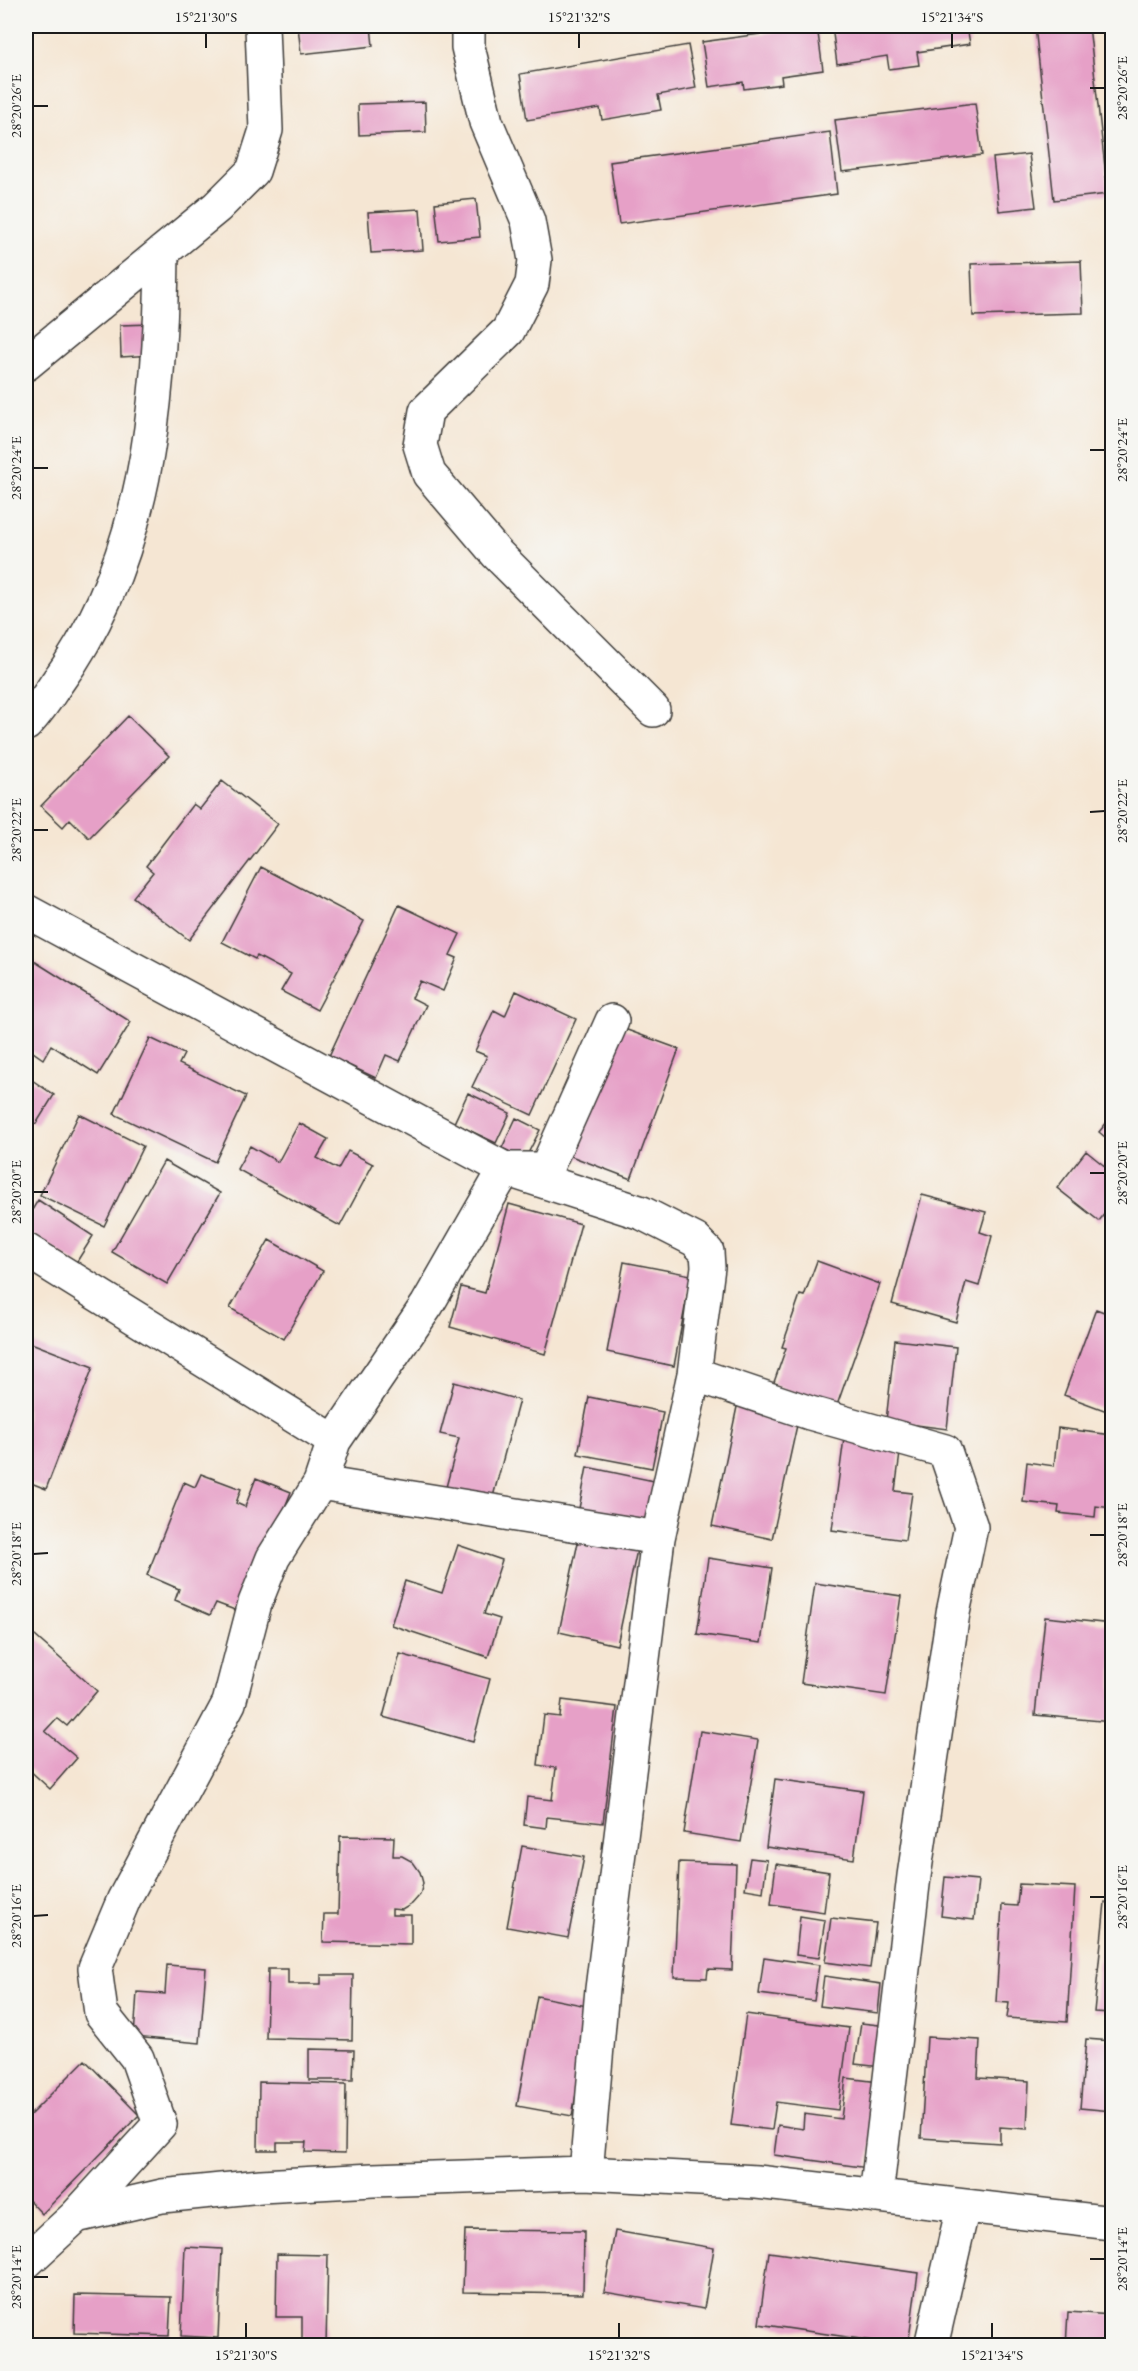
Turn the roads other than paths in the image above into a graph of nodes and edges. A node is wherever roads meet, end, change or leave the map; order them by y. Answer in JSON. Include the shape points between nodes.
{"nodes":[{"id":1,"x":262,"y":26,"type":"edge"},
{"id":2,"x":468,"y":26,"type":"edge"},
{"id":3,"x":162,"y":252,"type":"junction"},
{"id":4,"x":26,"y":364,"type":"edge"},
{"id":5,"x":653,"y":710,"type":"dead end"},
{"id":6,"x":26,"y":724,"type":"edge"},
{"id":7,"x":26,"y":911,"type":"edge"},
{"id":8,"x":612,"y":1021,"type":"dead end"},
{"id":9,"x":505,"y":1169,"type":"junction"},
{"id":10,"x":26,"y":1250,"type":"edge"},
{"id":11,"x":693,"y":1374,"type":"junction"},
{"id":12,"x":334,"y":1441,"type":"junction"},
{"id":13,"x":320,"y":1482,"type":"junction"},
{"id":14,"x":658,"y":1539,"type":"junction"},
{"id":15,"x":586,"y":2173,"type":"junction"},
{"id":16,"x":876,"y":2196,"type":"junction"},
{"id":17,"x":963,"y":2206,"type":"junction"},
{"id":18,"x":76,"y":2216,"type":"junction"},
{"id":19,"x":1113,"y":2223,"type":"edge"},
{"id":20,"x":26,"y":2262,"type":"edge"},
{"id":21,"x":931,"y":2346,"type":"edge"}],
"edges":[{"from":1,"to":3,"type":"street","via":[[266,130],[253,171]]},
{"from":2,"to":5,"type":"street","via":[[468,47],[486,122],[528,221],[535,260],[532,284],[507,331],[426,411],[420,445],[429,474],[497,554]]},
{"from":3,"to":4,"type":"street"},
{"from":3,"to":6,"type":"street","via":[[162,332],[154,409],[128,543],[73,662]]},
{"from":7,"to":9,"type":"street"},
{"from":8,"to":9,"type":"street","via":[[546,1169]]},
{"from":9,"to":11,"type":"street","via":[[642,1213],[694,1240],[707,1252],[709,1261]]},
{"from":9,"to":12,"type":"street","via":[[427,1305]]},
{"from":10,"to":12,"type":"street"},
{"from":11,"to":14,"type":"street"},
{"from":11,"to":16,"type":"street","via":[[810,1413],[945,1451],[971,1527],[953,1613],[914,1876]]},
{"from":12,"to":13,"type":"street"},
{"from":13,"to":14,"type":"street"},
{"from":13,"to":18,"type":"street","via":[[273,1558],[255,1603],[229,1703],[124,1899],[95,1968],[101,2013],[137,2058],[160,2124]]},
{"from":14,"to":15,"type":"street","via":[[602,1989]]},
{"from":15,"to":16,"type":"street","via":[[757,2181]]},
{"from":15,"to":18,"type":"street","via":[[261,2186],[162,2196]]},
{"from":16,"to":17,"type":"street"},
{"from":17,"to":19,"type":"street"},
{"from":17,"to":21,"type":"street"},
{"from":18,"to":20,"type":"street"}]}
